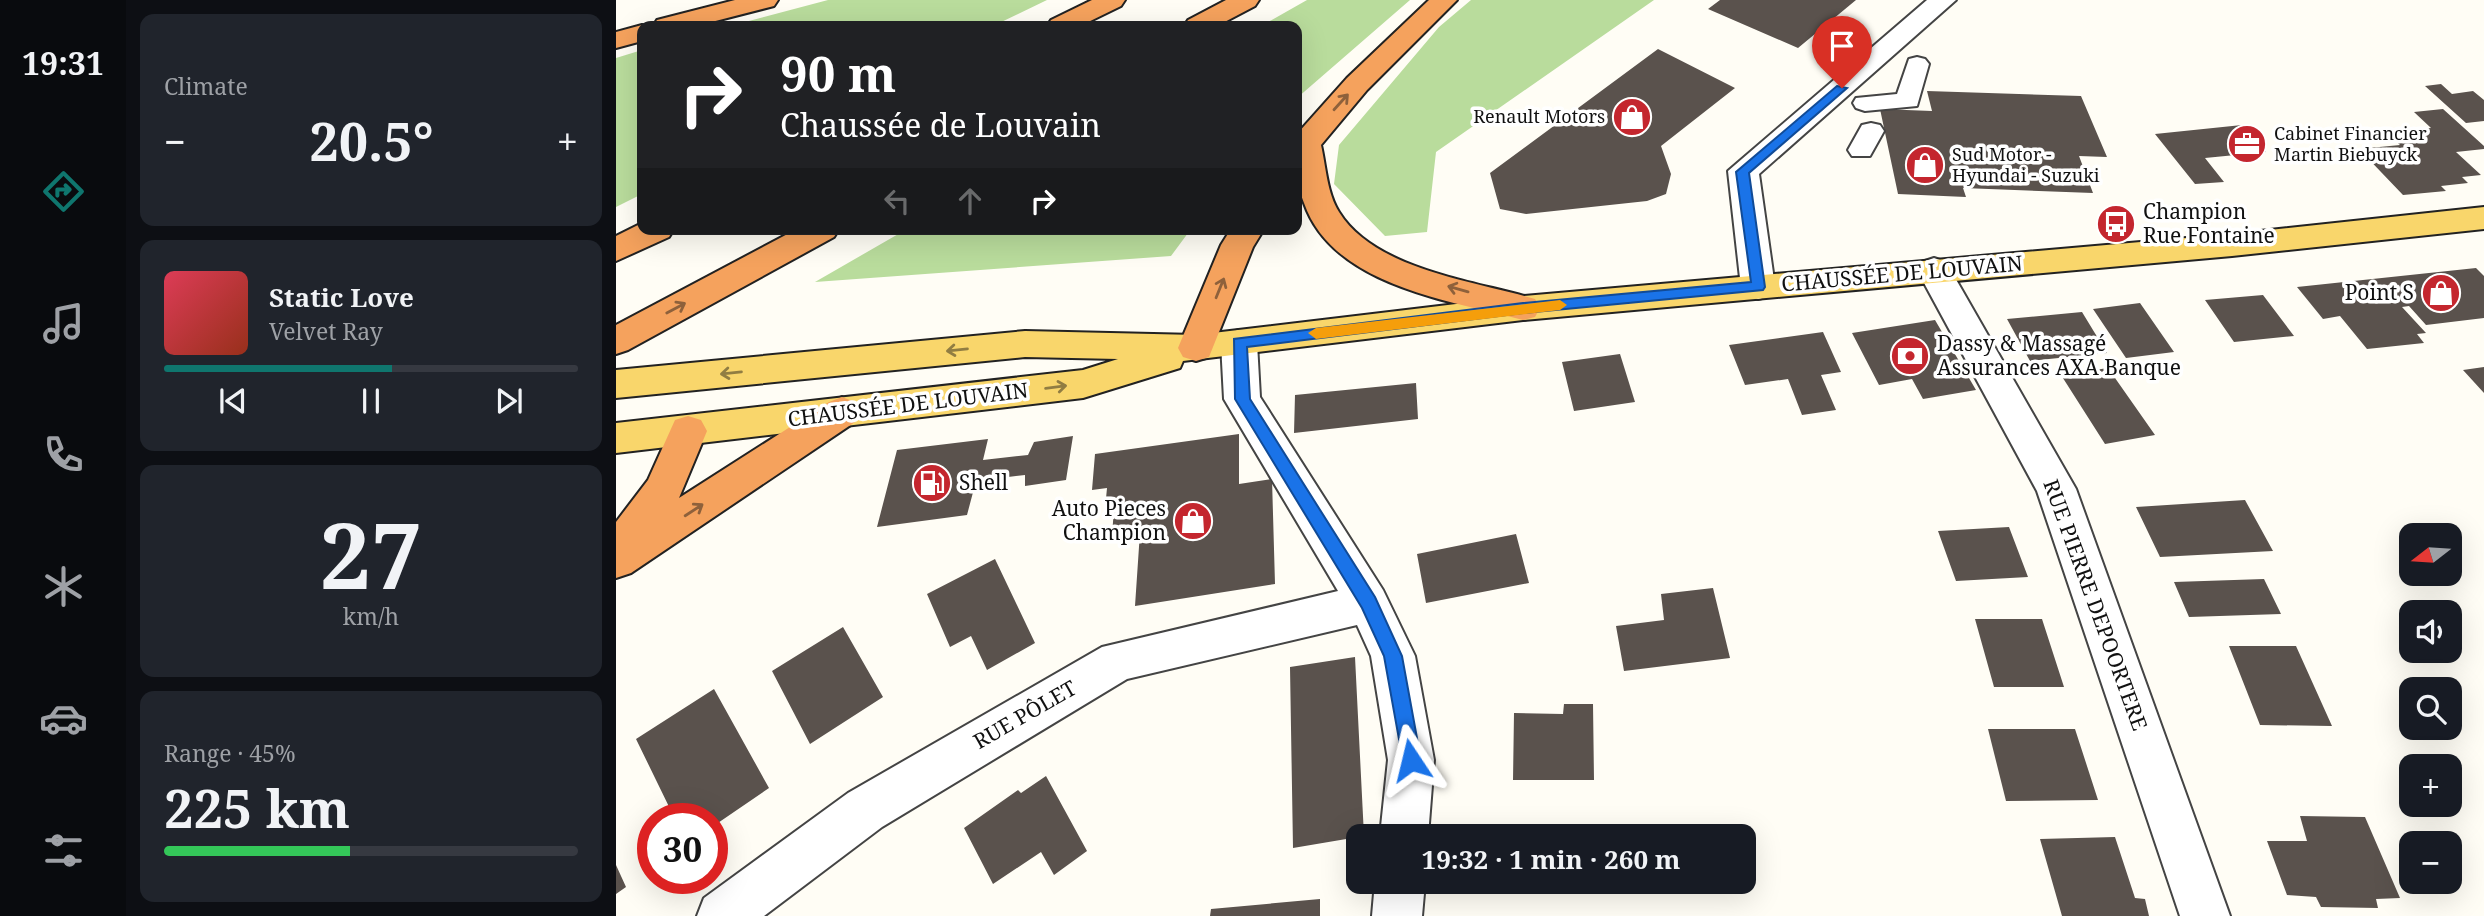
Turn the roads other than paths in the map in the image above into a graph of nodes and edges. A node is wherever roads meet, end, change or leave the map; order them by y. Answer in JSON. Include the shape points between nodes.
{"nodes":[{"id":1,"x":765,"y":0,"type":"edge"},
{"id":2,"x":1112,"y":0,"type":"edge"},
{"id":3,"x":1246,"y":0,"type":"edge"},
{"id":4,"x":1444,"y":0,"type":"edge"},
{"id":5,"x":1943,"y":0,"type":"edge"},
{"id":6,"x":686,"y":21,"type":"edge"},
{"id":7,"x":1070,"y":21,"type":"edge"},
{"id":8,"x":1206,"y":21,"type":"edge"},
{"id":9,"x":637,"y":34,"type":"edge"},
{"id":10,"x":616,"y":40,"type":"edge"},
{"id":11,"x":1917,"y":64,"type":"dead end"},
{"id":12,"x":1865,"y":103,"type":"dead end"},
{"id":13,"x":1302,"y":147,"type":"edge"},
{"id":14,"x":1302,"y":151,"type":"edge"},
{"id":15,"x":2482,"y":220,"type":"edge"},
{"id":16,"x":646,"y":235,"type":"edge"},
{"id":17,"x":811,"y":235,"type":"edge"},
{"id":18,"x":1244,"y":235,"type":"edge"},
{"id":19,"x":616,"y":250,"type":"edge"},
{"id":20,"x":1934,"y":271,"type":"junction"},
{"id":21,"x":1758,"y":287,"type":"junction"},
{"id":22,"x":1523,"y":308,"type":"junction"},
{"id":23,"x":616,"y":341,"type":"edge"},
{"id":24,"x":1239,"y":343,"type":"junction"},
{"id":25,"x":1196,"y":348,"type":"junction"},
{"id":26,"x":688,"y":377,"type":"junction"},
{"id":27,"x":616,"y":384,"type":"edge"},
{"id":28,"x":842,"y":412,"type":"junction"},
{"id":29,"x":688,"y":431,"type":"junction"},
{"id":30,"x":616,"y":438,"type":"edge"},
{"id":31,"x":616,"y":551,"type":"edge"},
{"id":32,"x":616,"y":560,"type":"edge"},
{"id":33,"x":1368,"y":603,"type":"junction"},
{"id":34,"x":1405,"y":824,"type":"edge"},
{"id":35,"x":1399,"y":894,"type":"edge"},
{"id":36,"x":722,"y":916,"type":"edge"},
{"id":37,"x":1397,"y":916,"type":"edge"},
{"id":38,"x":2205,"y":916,"type":"edge"}],
"edges":[{"from":1,"to":6,"type":"highway"},
{"from":2,"to":7,"type":"highway"},
{"from":3,"to":8,"type":"highway"},
{"from":13,"to":4,"type":"highway","one_way":true,"via":[[1357,83]]},
{"from":5,"to":21,"type":"street","via":[[1743,172]]},
{"from":9,"to":10,"type":"highway"},
{"from":11,"to":12,"type":"street","via":[[1908,101]]},
{"from":22,"to":14,"type":"highway","one_way":true,"via":[[1380,265],[1349,246],[1324,215]]},
{"from":15,"to":20,"type":"main road","name":"CHAUSSÉE DE LOUVAIN"},
{"from":16,"to":19,"type":"highway"},
{"from":23,"to":17,"type":"highway","one_way":true},
{"from":25,"to":18,"type":"highway","one_way":true},
{"from":20,"to":21,"type":"main road","name":"CHAUSSÉE DE LOUVAIN"},
{"from":20,"to":38,"type":"street","name":"RUE PIERRE DEPOORTERE","via":[[2056,489]]},
{"from":21,"to":22,"type":"main road","name":"CHAUSSÉE DE LOUVAIN"},
{"from":22,"to":24,"type":"main road","name":"CHAUSSÉE DE LOUVAIN"},
{"from":24,"to":25,"type":"main road","name":"CHAUSSÉE DE LOUVAIN"},
{"from":24,"to":33,"type":"street","via":[[1242,399]]},
{"from":25,"to":26,"type":"main road","name":"CHAUSSÉE DE LOUVAIN","one_way":true,"via":[[1025,344]]},
{"from":28,"to":25,"type":"main road","name":"CHAUSSÉE DE LOUVAIN","one_way":true,"via":[[1083,384]]},
{"from":26,"to":27,"type":"main road","name":"CHAUSSÉE DE LOUVAIN"},
{"from":26,"to":29,"type":"main road"},
{"from":28,"to":29,"type":"main road","name":"CHAUSSÉE DE LOUVAIN"},
{"from":32,"to":28,"type":"highway","one_way":true},
{"from":29,"to":30,"type":"main road","name":"CHAUSSÉE DE LOUVAIN"},
{"from":29,"to":31,"type":"highway","via":[[670,481]]},
{"from":33,"to":34,"type":"street","via":[[1393,656],[1411,760]]},
{"from":33,"to":36,"type":"street","name":"RUE PÔLET","via":[[1118,661],[865,810]]},
{"from":35,"to":37,"type":"street"}]}
